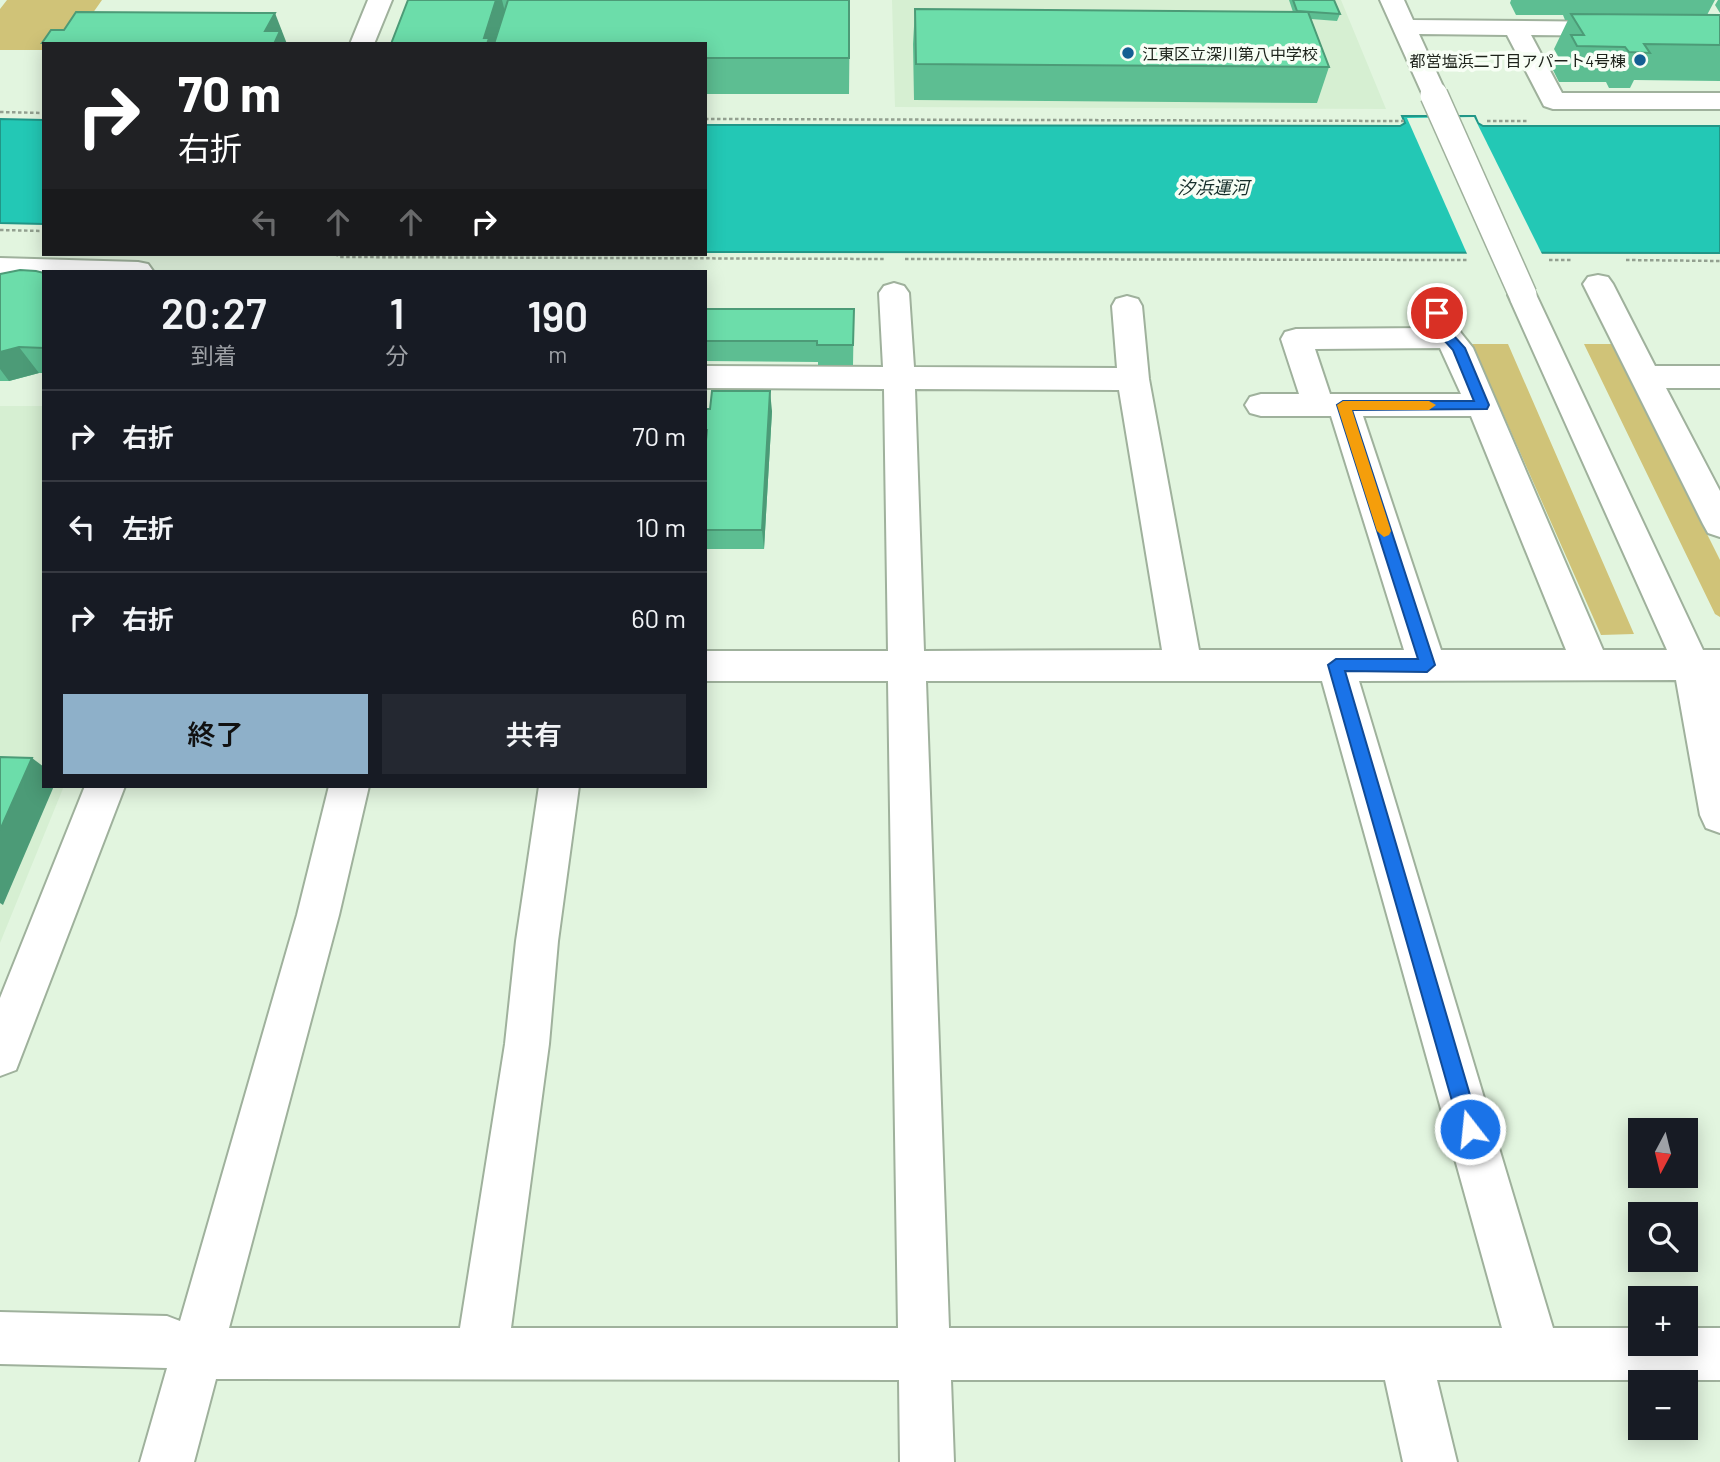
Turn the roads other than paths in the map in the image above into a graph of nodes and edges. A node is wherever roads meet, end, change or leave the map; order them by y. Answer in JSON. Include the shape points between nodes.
{"nodes":[{"id":1,"x":380,"y":0,"type":"edge"},
{"id":2,"x":1392,"y":0,"type":"edge"},
{"id":3,"x":1405,"y":27,"type":"junction"},
{"id":4,"x":1515,"y":28,"type":"junction"},
{"id":5,"x":1720,"y":30,"type":"edge"},
{"id":6,"x":363,"y":42,"type":"edge"},
{"id":7,"x":1720,"y":101,"type":"edge"},
{"id":8,"x":0,"y":267,"type":"edge"},
{"id":9,"x":104,"y":270,"type":"edge"},
{"id":10,"x":1589,"y":272,"type":"road end"},
{"id":11,"x":894,"y":293,"type":"dead end"},
{"id":12,"x":1127,"y":306,"type":"dead end"},
{"id":13,"x":707,"y":377,"type":"edge"},
{"id":14,"x":899,"y":377,"type":"junction"},
{"id":15,"x":1645,"y":377,"type":"junction"},
{"id":16,"x":1720,"y":377,"type":"edge"},
{"id":17,"x":1133,"y":379,"type":"junction"},
{"id":18,"x":1261,"y":405,"type":"dead end"},
{"id":19,"x":1331,"y":405,"type":"junction"},
{"id":20,"x":1482,"y":405,"type":"junction"},
{"id":21,"x":1720,"y":524,"type":"edge"},
{"id":22,"x":1336,"y":665,"type":"junction"},
{"id":23,"x":1427,"y":665,"type":"junction"},
{"id":24,"x":1706,"y":665,"type":"edge"},
{"id":25,"x":707,"y":666,"type":"edge"},
{"id":26,"x":907,"y":666,"type":"junction"},
{"id":27,"x":1183,"y":666,"type":"junction"},
{"id":28,"x":1591,"y":666,"type":"junction"},
{"id":29,"x":1720,"y":703,"type":"edge"},
{"id":30,"x":104,"y":788,"type":"edge"},
{"id":31,"x":349,"y":788,"type":"edge"},
{"id":32,"x":559,"y":788,"type":"edge"},
{"id":33,"x":1720,"y":815,"type":"edge"},
{"id":34,"x":0,"y":1054,"type":"edge"},
{"id":35,"x":0,"y":1338,"type":"edge"},
{"id":36,"x":197,"y":1353,"type":"junction"},
{"id":37,"x":482,"y":1354,"type":"junction"},
{"id":38,"x":925,"y":1354,"type":"junction"},
{"id":39,"x":1405,"y":1354,"type":"junction"},
{"id":40,"x":1535,"y":1354,"type":"junction"},
{"id":41,"x":1720,"y":1354,"type":"edge"},
{"id":42,"x":167,"y":1462,"type":"edge"},
{"id":43,"x":927,"y":1462,"type":"edge"},
{"id":44,"x":1430,"y":1462,"type":"edge"}],
"edges":[{"from":1,"to":6,"type":"street"},
{"from":2,"to":3,"type":"street"},
{"from":3,"to":4,"type":"street"},
{"from":3,"to":24,"type":"street","bridge":true,"via":[[1523,295]]},
{"from":4,"to":5,"type":"street"},
{"from":4,"to":7,"type":"street","via":[[1553,101]]},
{"from":8,"to":9,"type":"street"},
{"from":10,"to":15,"type":"street"},
{"from":11,"to":14,"type":"street"},
{"from":12,"to":17,"type":"street"},
{"from":13,"to":14,"type":"street"},
{"from":14,"to":17,"type":"street"},
{"from":14,"to":26,"type":"street"},
{"from":15,"to":16,"type":"street"},
{"from":15,"to":21,"type":"street"},
{"from":17,"to":27,"type":"street"},
{"from":18,"to":19,"type":"street"},
{"from":19,"to":20,"type":"street"},
{"from":19,"to":20,"type":"street","via":[[1296,339],[1448,333]]},
{"from":19,"to":23,"type":"street"},
{"from":20,"to":28,"type":"street"},
{"from":22,"to":23,"type":"street"},
{"from":22,"to":27,"type":"street"},
{"from":22,"to":40,"type":"street"},
{"from":23,"to":28,"type":"street"},
{"from":24,"to":28,"type":"street"},
{"from":24,"to":29,"type":"street"},
{"from":24,"to":33,"type":"street"},
{"from":25,"to":26,"type":"street"},
{"from":26,"to":27,"type":"street"},
{"from":26,"to":38,"type":"street"},
{"from":30,"to":34,"type":"street"},
{"from":31,"to":36,"type":"street"},
{"from":32,"to":37,"type":"street"},
{"from":35,"to":36,"type":"street","via":[[167,1342]]},
{"from":36,"to":37,"type":"street"},
{"from":36,"to":42,"type":"street"},
{"from":37,"to":38,"type":"street"},
{"from":38,"to":39,"type":"street"},
{"from":38,"to":43,"type":"street"},
{"from":39,"to":40,"type":"street"},
{"from":39,"to":44,"type":"street"},
{"from":40,"to":41,"type":"street"}]}
